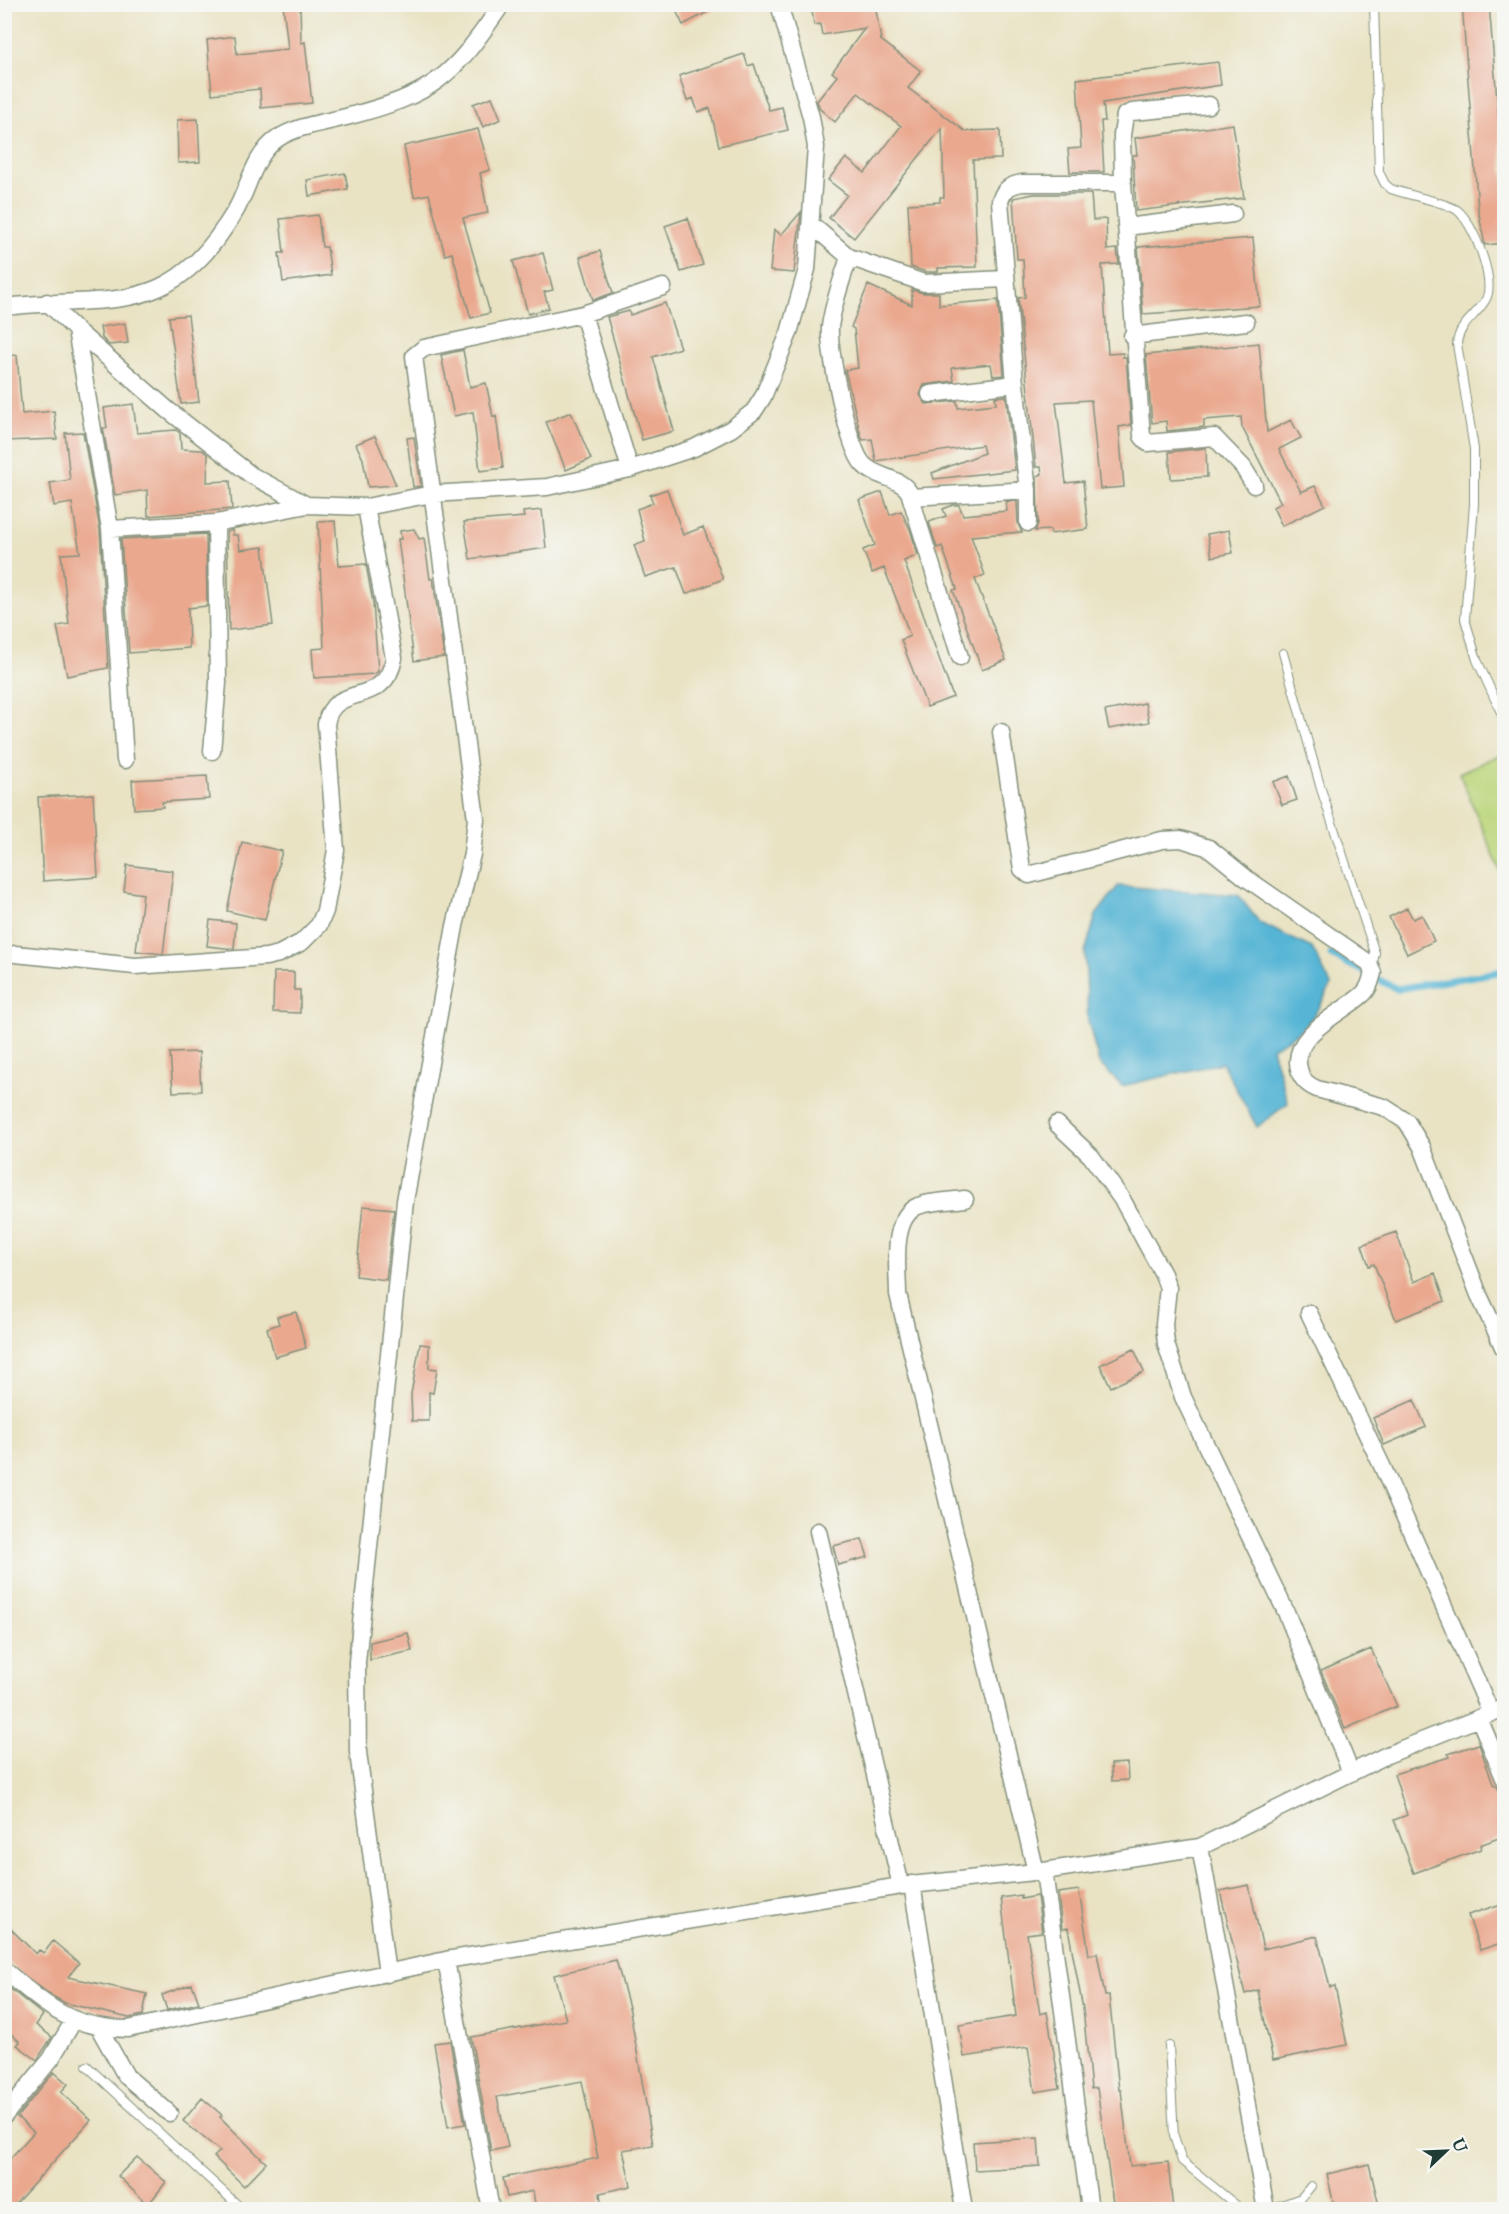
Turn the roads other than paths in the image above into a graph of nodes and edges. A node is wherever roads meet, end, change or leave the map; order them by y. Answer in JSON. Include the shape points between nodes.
{"nodes":[{"id":1,"x":502,"y":4,"type":"edge"},
{"id":2,"x":779,"y":4,"type":"edge"},
{"id":3,"x":1374,"y":4,"type":"edge"},
{"id":4,"x":1209,"y":105,"type":"dead end"},
{"id":5,"x":1123,"y":183,"type":"junction"},
{"id":6,"x":1233,"y":214,"type":"dead end"},
{"id":7,"x":812,"y":225,"type":"junction"},
{"id":8,"x":1126,"y":227,"type":"junction"},
{"id":9,"x":849,"y":256,"type":"junction"},
{"id":10,"x":1005,"y":279,"type":"junction"},
{"id":11,"x":663,"y":287,"type":"dead end"},
{"id":12,"x":47,"y":302,"type":"junction"},
{"id":13,"x":4,"y":307,"type":"edge"},
{"id":14,"x":583,"y":314,"type":"junction"},
{"id":15,"x":1246,"y":322,"type":"dead end"},
{"id":16,"x":76,"y":330,"type":"junction"},
{"id":17,"x":1132,"y":336,"type":"junction"},
{"id":18,"x":1015,"y":384,"type":"junction"},
{"id":19,"x":930,"y":394,"type":"dead end"},
{"id":20,"x":630,"y":469,"type":"junction"},
{"id":21,"x":1254,"y":485,"type":"dead end"},
{"id":22,"x":1028,"y":490,"type":"junction"},
{"id":23,"x":432,"y":494,"type":"junction"},
{"id":24,"x":911,"y":497,"type":"junction"},
{"id":25,"x":307,"y":505,"type":"junction"},
{"id":26,"x":366,"y":507,"type":"junction"},
{"id":27,"x":216,"y":523,"type":"junction"},
{"id":28,"x":1028,"y":523,"type":"dead end"},
{"id":29,"x":110,"y":529,"type":"junction"},
{"id":30,"x":1283,"y":653,"type":"dead end"},
{"id":31,"x":960,"y":657,"type":"dead end"},
{"id":32,"x":1504,"y":719,"type":"edge"},
{"id":33,"x":1000,"y":732,"type":"dead end"},
{"id":34,"x":212,"y":751,"type":"dead end"},
{"id":35,"x":125,"y":760,"type":"dead end"},
{"id":36,"x":15,"y":954,"type":"dead end"},
{"id":37,"x":1371,"y":976,"type":"junction"},
{"id":38,"x":1057,"y":1124,"type":"dead end"},
{"id":39,"x":965,"y":1199,"type":"dead end"},
{"id":40,"x":1309,"y":1313,"type":"dead end"},
{"id":41,"x":1504,"y":1348,"type":"edge"},
{"id":42,"x":818,"y":1531,"type":"dead end"},
{"id":43,"x":1492,"y":1713,"type":"edge"},
{"id":44,"x":1351,"y":1773,"type":"junction"},
{"id":45,"x":1504,"y":1778,"type":"edge"},
{"id":46,"x":1200,"y":1847,"type":"junction"},
{"id":47,"x":1040,"y":1872,"type":"junction"},
{"id":48,"x":907,"y":1885,"type":"junction"},
{"id":49,"x":446,"y":1960,"type":"junction"},
{"id":50,"x":4,"y":1970,"type":"edge"},
{"id":51,"x":387,"y":1974,"type":"junction"},
{"id":52,"x":74,"y":2020,"type":"junction"},
{"id":53,"x":99,"y":2028,"type":"junction"},
{"id":54,"x":1168,"y":2046,"type":"dead end"},
{"id":55,"x":87,"y":2066,"type":"dead end"},
{"id":56,"x":169,"y":2114,"type":"dead end"},
{"id":57,"x":4,"y":2116,"type":"edge"},
{"id":58,"x":1311,"y":2186,"type":"dead end"},
{"id":59,"x":243,"y":2210,"type":"edge"},
{"id":60,"x":490,"y":2210,"type":"edge"},
{"id":61,"x":964,"y":2210,"type":"edge"},
{"id":62,"x":1090,"y":2210,"type":"edge"},
{"id":63,"x":1242,"y":2210,"type":"edge"},
{"id":64,"x":1267,"y":2210,"type":"edge"}],
"edges":[{"from":1,"to":12,"type":"street","via":[[470,52],[429,87],[397,102],[298,129],[277,139],[261,157],[236,209],[198,261],[174,282],[119,301]]},
{"from":2,"to":7,"type":"street","via":[[816,147]]},
{"from":3,"to":32,"type":"lane","via":[[1379,172],[1391,189],[1455,209],[1466,219],[1489,284],[1487,297],[1459,332],[1457,344],[1474,449],[1465,619],[1477,660]]},
{"from":4,"to":5,"type":"street","via":[[1140,111],[1125,116]]},
{"from":5,"to":8,"type":"street"},
{"from":5,"to":10,"type":"street","via":[[1029,183],[1007,188],[1000,201]]},
{"from":6,"to":8,"type":"street"},
{"from":7,"to":9,"type":"street"},
{"from":7,"to":20,"type":"street","via":[[798,306],[779,361],[754,411],[731,429],[694,448]]},
{"from":8,"to":17,"type":"street"},
{"from":9,"to":10,"type":"street","via":[[924,284]]},
{"from":9,"to":24,"type":"street","via":[[830,327],[830,350],[853,447],[862,464],[904,485]]},
{"from":10,"to":18,"type":"street"},
{"from":11,"to":14,"type":"street"},
{"from":12,"to":13,"type":"street"},
{"from":12,"to":16,"type":"street"},
{"from":14,"to":20,"type":"street"},
{"from":14,"to":23,"type":"street","via":[[424,348],[416,353]]},
{"from":15,"to":17,"type":"street"},
{"from":16,"to":25,"type":"street","via":[[251,475]]},
{"from":16,"to":29,"type":"street"},
{"from":17,"to":21,"type":"street","via":[[1143,440],[1148,443],[1214,437],[1243,467]]},
{"from":18,"to":19,"type":"street"},
{"from":18,"to":22,"type":"street"},
{"from":20,"to":23,"type":"street","via":[[547,487]]},
{"from":22,"to":24,"type":"street"},
{"from":22,"to":28,"type":"street"},
{"from":23,"to":26,"type":"street"},
{"from":23,"to":51,"type":"street","via":[[476,819],[405,1201],[357,1662],[358,1752]]},
{"from":24,"to":31,"type":"street"},
{"from":25,"to":26,"type":"street"},
{"from":25,"to":27,"type":"street"},
{"from":26,"to":36,"type":"street","via":[[394,658],[392,672],[380,685],[337,702],[328,712],[336,850],[319,925],[293,948],[266,957],[135,966]]},
{"from":27,"to":29,"type":"street"},
{"from":27,"to":34,"type":"street","via":[[218,683]]},
{"from":29,"to":35,"type":"street"},
{"from":30,"to":37,"type":"lane","via":[[1321,789],[1375,953]]},
{"from":33,"to":37,"type":"street","via":[[1022,869],[1026,874],[1162,840],[1200,844]]},
{"from":37,"to":41,"type":"street","via":[[1363,995],[1310,1036],[1298,1057],[1301,1075],[1310,1086],[1384,1107],[1407,1122],[1422,1147],[1479,1295]]},
{"from":38,"to":44,"type":"street","via":[[1091,1156],[1117,1192],[1163,1274],[1168,1288],[1166,1344],[1176,1378],[1286,1612]]},
{"from":39,"to":47,"type":"street","via":[[919,1206],[908,1213],[900,1229],[898,1294]]},
{"from":40,"to":43,"type":"street"},
{"from":42,"to":48,"type":"street"},
{"from":43,"to":44,"type":"street"},
{"from":43,"to":45,"type":"street"},
{"from":44,"to":46,"type":"street"},
{"from":46,"to":47,"type":"street"},
{"from":46,"to":64,"type":"street"},
{"from":47,"to":48,"type":"street"},
{"from":47,"to":62,"type":"street"},
{"from":48,"to":49,"type":"street"},
{"from":48,"to":61,"type":"street"},
{"from":49,"to":51,"type":"street"},
{"from":49,"to":60,"type":"street"},
{"from":50,"to":52,"type":"street","via":[[54,2010]]},
{"from":51,"to":53,"type":"street","via":[[128,2029]]},
{"from":52,"to":53,"type":"street"},
{"from":52,"to":57,"type":"street","via":[[51,2059]]},
{"from":53,"to":56,"type":"street","via":[[126,2076]]},
{"from":54,"to":63,"type":"lane","via":[[1174,2136],[1182,2161]]},
{"from":55,"to":59,"type":"lane"},
{"from":58,"to":64,"type":"lane","via":[[1301,2198]]}]}
